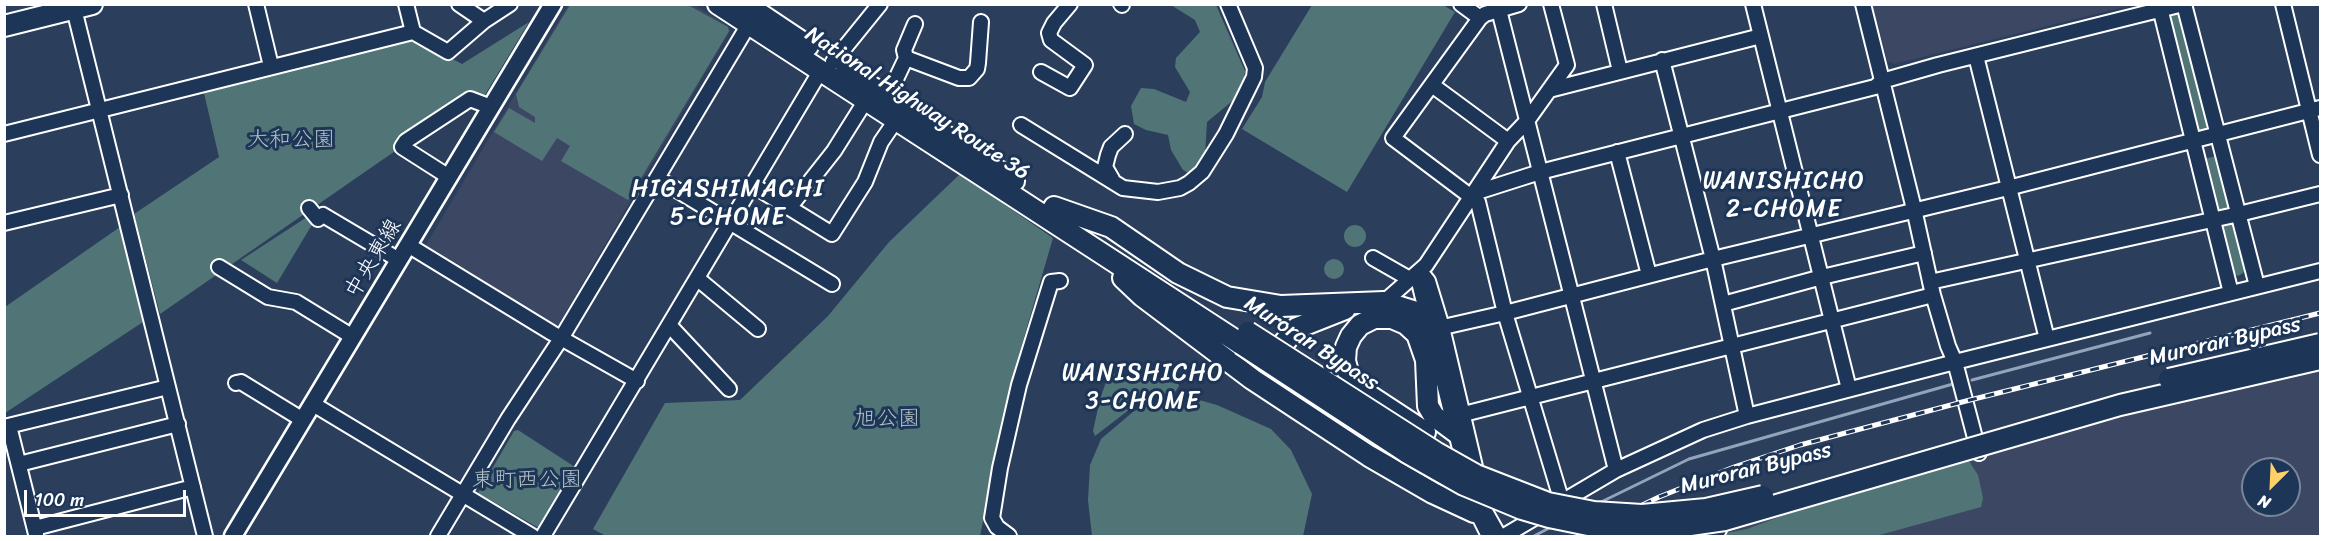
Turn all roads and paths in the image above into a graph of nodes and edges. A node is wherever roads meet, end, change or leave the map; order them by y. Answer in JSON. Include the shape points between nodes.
{"nodes":[{"id":1,"x":36,"y":4,"type":"edge"},
{"id":2,"x":256,"y":4,"type":"edge"},
{"id":3,"x":406,"y":4,"type":"edge"},
{"id":4,"x":459,"y":4,"type":"edge"},
{"id":5,"x":510,"y":4,"type":"edge"},
{"id":6,"x":718,"y":4,"type":"edge"},
{"id":7,"x":745,"y":4,"type":"edge"},
{"id":8,"x":880,"y":4,"type":"edge"},
{"id":9,"x":1070,"y":4,"type":"edge"},
{"id":10,"x":1228,"y":4,"type":"edge"},
{"id":11,"x":1461,"y":4,"type":"edge"},
{"id":12,"x":1519,"y":4,"type":"edge"},
{"id":13,"x":1551,"y":4,"type":"edge"},
{"id":14,"x":1604,"y":4,"type":"edge"},
{"id":15,"x":1753,"y":4,"type":"edge"},
{"id":16,"x":1863,"y":4,"type":"edge"},
{"id":17,"x":2183,"y":4,"type":"edge"},
{"id":18,"x":2283,"y":4,"type":"edge"},
{"id":19,"x":550,"y":5,"type":"edge"},
{"id":20,"x":83,"y":7,"type":"edge"},
{"id":21,"x":2160,"y":7,"type":"edge"},
{"id":22,"x":1499,"y":10,"type":"junction"},
{"id":23,"x":4,"y":12,"type":"edge"},
{"id":24,"x":1480,"y":18,"type":"junction"},
{"id":25,"x":484,"y":21,"type":"junction"},
{"id":26,"x":981,"y":22,"type":"dead end"},
{"id":27,"x":749,"y":24,"type":"junction"},
{"id":28,"x":915,"y":24,"type":"dead end"},
{"id":29,"x":4,"y":26,"type":"edge"},
{"id":30,"x":413,"y":32,"type":"junction"},
{"id":31,"x":1761,"y":36,"type":"junction"},
{"id":32,"x":1976,"y":56,"type":"junction"},
{"id":33,"x":906,"y":58,"type":"junction"},
{"id":34,"x":1662,"y":60,"type":"junction"},
{"id":35,"x":271,"y":66,"type":"junction"},
{"id":36,"x":827,"y":66,"type":"junction"},
{"id":37,"x":1620,"y":71,"type":"junction"},
{"id":38,"x":1041,"y":72,"type":"dead end"},
{"id":39,"x":1882,"y":81,"type":"junction"},
{"id":40,"x":1432,"y":85,"type":"junction"},
{"id":41,"x":1552,"y":88,"type":"junction"},
{"id":42,"x":887,"y":98,"type":"junction"},
{"id":43,"x":866,"y":100,"type":"junction"},
{"id":44,"x":491,"y":107,"type":"junction"},
{"id":45,"x":2315,"y":109,"type":"edge"},
{"id":46,"x":99,"y":110,"type":"junction"},
{"id":47,"x":1781,"y":111,"type":"junction"},
{"id":48,"x":896,"y":120,"type":"junction"},
{"id":49,"x":1527,"y":121,"type":"junction"},
{"id":50,"x":1021,"y":126,"type":"dead end"},
{"id":51,"x":4,"y":134,"type":"edge"},
{"id":52,"x":1125,"y":134,"type":"dead end"},
{"id":53,"x":2216,"y":134,"type":"junction"},
{"id":54,"x":1680,"y":136,"type":"junction"},
{"id":55,"x":2194,"y":140,"type":"junction"},
{"id":56,"x":1508,"y":141,"type":"junction"},
{"id":57,"x":1617,"y":152,"type":"junction"},
{"id":58,"x":2320,"y":155,"type":"edge"},
{"id":59,"x":1540,"y":172,"type":"junction"},
{"id":60,"x":449,"y":177,"type":"junction"},
{"id":61,"x":657,"y":178,"type":"junction"},
{"id":62,"x":1113,"y":181,"type":"junction"},
{"id":63,"x":754,"y":186,"type":"junction"},
{"id":64,"x":2008,"y":188,"type":"junction"},
{"id":65,"x":1471,"y":194,"type":"junction"},
{"id":66,"x":2320,"y":194,"type":"edge"},
{"id":67,"x":121,"y":195,"type":"junction"},
{"id":68,"x":1054,"y":207,"type":"junction"},
{"id":69,"x":309,"y":208,"type":"dead end"},
{"id":70,"x":789,"y":208,"type":"junction"},
{"id":71,"x":1914,"y":209,"type":"junction"},
{"id":72,"x":2238,"y":214,"type":"junction"},
{"id":73,"x":2212,"y":219,"type":"junction"},
{"id":74,"x":4,"y":223,"type":"edge"},
{"id":75,"x":730,"y":224,"type":"junction"},
{"id":76,"x":1811,"y":234,"type":"junction"},
{"id":77,"x":408,"y":245,"type":"junction"},
{"id":78,"x":1089,"y":245,"type":"joint"},
{"id":79,"x":1924,"y":254,"type":"junction"},
{"id":80,"x":1373,"y":258,"type":"dead end"},
{"id":81,"x":1713,"y":259,"type":"junction"},
{"id":82,"x":399,"y":260,"type":"junction"},
{"id":83,"x":2027,"y":260,"type":"junction"},
{"id":84,"x":219,"y":267,"type":"dead end"},
{"id":85,"x":2320,"y":271,"type":"edge"},
{"id":86,"x":1414,"y":274,"type":"junction"},
{"id":87,"x":1649,"y":275,"type":"junction"},
{"id":88,"x":1822,"y":277,"type":"junction"},
{"id":89,"x":698,"y":279,"type":"junction"},
{"id":90,"x":1060,"y":281,"type":"dead end"},
{"id":91,"x":832,"y":284,"type":"dead end"},
{"id":92,"x":2257,"y":286,"type":"junction"},
{"id":93,"x":1932,"y":288,"type":"junction"},
{"id":94,"x":2231,"y":293,"type":"junction"},
{"id":95,"x":1570,"y":296,"type":"junction"},
{"id":96,"x":1384,"y":302,"type":"junction"},
{"id":97,"x":1356,"y":304,"type":"junction"},
{"id":98,"x":1723,"y":304,"type":"junction"},
{"id":99,"x":1505,"y":313,"type":"junction"},
{"id":100,"x":1833,"y":320,"type":"junction"},
{"id":101,"x":670,"y":326,"type":"junction"},
{"id":102,"x":1436,"y":328,"type":"junction"},
{"id":103,"x":758,"y":329,"type":"dead end"},
{"id":104,"x":353,"y":337,"type":"junction"},
{"id":105,"x":562,"y":337,"type":"junction"},
{"id":106,"x":2047,"y":339,"type":"junction"},
{"id":107,"x":2320,"y":344,"type":"edge"},
{"id":108,"x":1732,"y":345,"type":"junction"},
{"id":109,"x":1240,"y":346,"type":"junction"},
{"id":110,"x":2320,"y":358,"type":"edge"},
{"id":111,"x":1955,"y":362,"type":"junction"},
{"id":112,"x":2320,"y":364,"type":"edge"},
{"id":113,"x":2286,"y":366,"type":"junction"},
{"id":114,"x":637,"y":381,"type":"junction"},
{"id":115,"x":236,"y":383,"type":"dead end"},
{"id":116,"x":1592,"y":383,"type":"junction"},
{"id":117,"x":168,"y":387,"type":"junction"},
{"id":118,"x":729,"y":389,"type":"dead end"},
{"id":119,"x":1849,"y":389,"type":"junction"},
{"id":120,"x":1531,"y":398,"type":"junction"},
{"id":121,"x":313,"y":404,"type":"junction"},
{"id":122,"x":1747,"y":416,"type":"junction"},
{"id":123,"x":303,"y":420,"type":"junction"},
{"id":124,"x":1458,"y":421,"type":"junction"},
{"id":125,"x":178,"y":424,"type":"junction"},
{"id":126,"x":7,"y":426,"type":"edge"},
{"id":127,"x":1979,"y":453,"type":"dead end"},
{"id":128,"x":19,"y":465,"type":"junction"},
{"id":129,"x":1616,"y":470,"type":"junction"},
{"id":130,"x":193,"y":487,"type":"junction"},
{"id":131,"x":463,"y":493,"type":"junction"},
{"id":132,"x":1562,"y":502,"type":"junction"},
{"id":133,"x":1706,"y":509,"type":"junction"},
{"id":134,"x":1474,"y":512,"type":"junction"},
{"id":135,"x":1757,"y":512,"type":"junction"},
{"id":136,"x":36,"y":532,"type":"edge"},
{"id":137,"x":205,"y":537,"type":"edge"},
{"id":138,"x":233,"y":537,"type":"edge"},
{"id":139,"x":438,"y":537,"type":"edge"},
{"id":140,"x":532,"y":537,"type":"edge"},
{"id":141,"x":543,"y":537,"type":"edge"},
{"id":142,"x":1009,"y":537,"type":"edge"},
{"id":143,"x":1488,"y":537,"type":"edge"},
{"id":144,"x":1499,"y":537,"type":"edge"},
{"id":145,"x":1504,"y":537,"type":"edge"},
{"id":146,"x":1587,"y":537,"type":"edge"},
{"id":147,"x":1677,"y":537,"type":"edge"}],
"edges":[{"from":1,"to":23,"type":"highway"},
{"from":2,"to":35,"type":"street"},
{"from":3,"to":30,"type":"street"},
{"from":4,"to":25,"type":"street"},
{"from":5,"to":25,"type":"street"},
{"from":6,"to":27,"type":"highway","name":"National Highway Route 36"},
{"from":7,"to":36,"type":"highway","name":"National Highway Route 36"},
{"from":8,"to":36,"type":"street"},
{"from":9,"to":38,"type":"street","via":[[1049,33],[1051,40],[1085,65],[1070,88]]},
{"from":10,"to":62,"type":"street","via":[[1255,68],[1254,77],[1202,172],[1180,188],[1158,192],[1123,188]]},
{"from":11,"to":24,"type":"street"},
{"from":12,"to":22,"type":"street"},
{"from":13,"to":41,"type":"street","via":[[1567,65]]},
{"from":14,"to":37,"type":"street"},
{"from":15,"to":31,"type":"street"},
{"from":16,"to":39,"type":"street"},
{"from":17,"to":21,"type":"street"},
{"from":17,"to":53,"type":"street"},
{"from":18,"to":45,"type":"street"},
{"from":19,"to":44,"type":"main road","name":"中央東線"},
{"from":20,"to":29,"type":"highway"},
{"from":20,"to":46,"type":"street"},
{"from":21,"to":32,"type":"street"},
{"from":21,"to":55,"type":"street"},
{"from":22,"to":24,"type":"street"},
{"from":22,"to":49,"type":"street"},
{"from":24,"to":40,"type":"street"},
{"from":25,"to":30,"type":"street","via":[[448,52]]},
{"from":26,"to":33,"type":"street","via":[[977,69],[969,78]]},
{"from":27,"to":36,"type":"highway","name":"National Highway Route 36"},
{"from":27,"to":61,"type":"street"},
{"from":28,"to":33,"type":"street","via":[[904,50]]},
{"from":30,"to":35,"type":"street"},
{"from":31,"to":34,"type":"street"},
{"from":31,"to":47,"type":"street"},
{"from":32,"to":39,"type":"street"},
{"from":32,"to":64,"type":"street"},
{"from":33,"to":42,"type":"street"},
{"from":34,"to":37,"type":"street"},
{"from":34,"to":54,"type":"street"},
{"from":35,"to":46,"type":"street"},
{"from":36,"to":42,"type":"highway","name":"National Highway Route 36"},
{"from":36,"to":43,"type":"highway","name":"National Highway Route 36"},
{"from":36,"to":63,"type":"street"},
{"from":37,"to":41,"type":"street"},
{"from":39,"to":47,"type":"street","via":[[1875,87]]},
{"from":39,"to":71,"type":"street"},
{"from":40,"to":56,"type":"street"},
{"from":40,"to":65,"type":"street","via":[[1393,138]]},
{"from":41,"to":49,"type":"street"},
{"from":42,"to":68,"type":"highway","name":"National Highway Route 36"},
{"from":43,"to":48,"type":"highway","name":"National Highway Route 36"},
{"from":43,"to":70,"type":"street","via":[[834,151]]},
{"from":44,"to":60,"type":"main road","name":"中央東線"},
{"from":44,"to":60,"type":"street","via":[[470,99],[402,147]]},
{"from":45,"to":53,"type":"street"},
{"from":45,"to":58,"type":"street"},
{"from":46,"to":51,"type":"street"},
{"from":46,"to":67,"type":"street"},
{"from":47,"to":54,"type":"street"},
{"from":47,"to":76,"type":"street"},
{"from":48,"to":70,"type":"street","via":[[881,142],[865,182],[832,234]]},
{"from":48,"to":78,"type":"highway","name":"National Highway Route 36"},
{"from":49,"to":56,"type":"street"},
{"from":49,"to":59,"type":"street"},
{"from":50,"to":62,"type":"street"},
{"from":52,"to":62,"type":"street","via":[[1107,155],[1105,167]]},
{"from":53,"to":55,"type":"street"},
{"from":53,"to":72,"type":"street"},
{"from":54,"to":57,"type":"street"},
{"from":54,"to":81,"type":"street"},
{"from":55,"to":64,"type":"street"},
{"from":55,"to":73,"type":"street"},
{"from":56,"to":65,"type":"street"},
{"from":57,"to":59,"type":"street"},
{"from":57,"to":87,"type":"street"},
{"from":59,"to":65,"type":"street"},
{"from":59,"to":95,"type":"street"},
{"from":60,"to":77,"type":"main road","name":"中央東線"},
{"from":61,"to":75,"type":"street"},
{"from":61,"to":105,"type":"street"},
{"from":63,"to":70,"type":"street"},
{"from":63,"to":75,"type":"street"},
{"from":64,"to":71,"type":"street"},
{"from":64,"to":83,"type":"street"},
{"from":65,"to":86,"type":"street"},
{"from":65,"to":99,"type":"street","via":[[1478,202]]},
{"from":66,"to":72,"type":"street"},
{"from":67,"to":74,"type":"street"},
{"from":67,"to":117,"type":"street"},
{"from":68,"to":97,"type":"highway","via":[[1111,227],[1178,273],[1227,297],[1281,306]]},
{"from":68,"to":109,"type":"highway","name":"Muroran Bypass"},
{"from":69,"to":82,"type":"street","via":[[318,219],[323,215]]},
{"from":71,"to":76,"type":"street"},
{"from":71,"to":79,"type":"street"},
{"from":72,"to":73,"type":"street"},
{"from":72,"to":92,"type":"street"},
{"from":73,"to":83,"type":"street"},
{"from":73,"to":94,"type":"street"},
{"from":75,"to":89,"type":"street"},
{"from":75,"to":91,"type":"street"},
{"from":76,"to":81,"type":"street"},
{"from":76,"to":88,"type":"street"},
{"from":77,"to":82,"type":"main road","name":"中央東線"},
{"from":77,"to":105,"type":"street"},
{"from":78,"to":109,"type":"highway","name":"Muroran Bypass"},
{"from":79,"to":88,"type":"street"},
{"from":79,"to":93,"type":"street"},
{"from":80,"to":86,"type":"street"},
{"from":81,"to":87,"type":"street"},
{"from":81,"to":98,"type":"street"},
{"from":82,"to":104,"type":"main road","name":"中央東線"},
{"from":83,"to":93,"type":"street"},
{"from":83,"to":106,"type":"street"},
{"from":84,"to":104,"type":"street","via":[[268,297],[297,302]]},
{"from":85,"to":92,"type":"street"},
{"from":86,"to":96,"type":"street"},
{"from":86,"to":102,"type":"street"},
{"from":87,"to":95,"type":"street"},
{"from":88,"to":98,"type":"street"},
{"from":88,"to":100,"type":"street"},
{"from":89,"to":101,"type":"street"},
{"from":89,"to":103,"type":"street"},
{"from":90,"to":142,"type":"street","via":[[1051,282],[1019,385],[1000,468],[993,518]]},
{"from":92,"to":94,"type":"street"},
{"from":93,"to":100,"type":"street"},
{"from":93,"to":111,"type":"street"},
{"from":94,"to":106,"type":"street"},
{"from":95,"to":99,"type":"street"},
{"from":95,"to":116,"type":"street"},
{"from":96,"to":97,"type":"highway"},
{"from":96,"to":102,"type":"highway","via":[[1413,311]]},
{"from":97,"to":146,"type":"highway","via":[[1297,328],[1282,345],[1277,370],[1290,389],[1420,475],[1542,527]]},
{"from":98,"to":108,"type":"street"},
{"from":99,"to":102,"type":"street"},
{"from":99,"to":120,"type":"street"},
{"from":100,"to":108,"type":"street"},
{"from":100,"to":119,"type":"street"},
{"from":101,"to":114,"type":"street"},
{"from":101,"to":118,"type":"street"},
{"from":102,"to":124,"type":"street"},
{"from":104,"to":121,"type":"main road","name":"中央東線"},
{"from":105,"to":114,"type":"street"},
{"from":105,"to":131,"type":"street"},
{"from":106,"to":111,"type":"street"},
{"from":107,"to":133,"type":"highway","name":"Muroran Bypass","bridge":true,"via":[[2051,410],[1808,483]]},
{"from":108,"to":116,"type":"street"},
{"from":108,"to":122,"type":"street"},
{"from":109,"to":133,"type":"highway","name":"Muroran Bypass","bridge":true,"via":[[1476,475],[1525,495],[1570,508],[1617,514]]},
{"from":109,"to":134,"type":"highway","via":[[1252,379],[1369,456]]},
{"from":109,"to":135,"type":"highway","name":"Muroran Bypass","bridge":true,"via":[[1430,466],[1522,509],[1574,523],[1637,529],[1703,524]]},
{"from":110,"to":113,"type":"highway","name":"Muroran Bypass","bridge":true},
{"from":111,"to":119,"type":"street"},
{"from":111,"to":127,"type":"street"},
{"from":112,"to":113,"type":"highway"},
{"from":113,"to":135,"type":"highway","name":"Muroran Bypass","bridge":true,"via":[[2036,427]]},
{"from":114,"to":141,"type":"street"},
{"from":115,"to":123,"type":"street","via":[[241,382]]},
{"from":116,"to":120,"type":"street"},
{"from":116,"to":129,"type":"street"},
{"from":117,"to":125,"type":"street"},
{"from":117,"to":126,"type":"street"},
{"from":119,"to":122,"type":"street"},
{"from":120,"to":124,"type":"street"},
{"from":120,"to":132,"type":"street"},
{"from":121,"to":123,"type":"main road","name":"中央東線"},
{"from":121,"to":131,"type":"street"},
{"from":122,"to":129,"type":"street","via":[[1703,430]]},
{"from":123,"to":138,"type":"main road","name":"中央東線"},
{"from":124,"to":133,"type":"highway","bridge":true,"via":[[1434,416],[1428,406],[1426,360],[1417,333],[1392,318],[1374,318],[1360,325],[1346,347],[1348,372],[1367,394],[1474,459],[1547,489],[1624,504]]},
{"from":124,"to":134,"type":"street"},
{"from":124,"to":144,"type":"street","via":[[1486,513]]},
{"from":125,"to":128,"type":"street"},
{"from":125,"to":130,"type":"street"},
{"from":126,"to":128,"type":"street"},
{"from":128,"to":136,"type":"street"},
{"from":129,"to":132,"type":"street"},
{"from":130,"to":136,"type":"street"},
{"from":130,"to":137,"type":"street"},
{"from":131,"to":139,"type":"street"},
{"from":131,"to":140,"type":"street"},
{"from":132,"to":145,"type":"street"},
{"from":134,"to":143,"type":"street"},
{"from":135,"to":147,"type":"highway","bridge":true,"via":[[1707,532]]}]}
